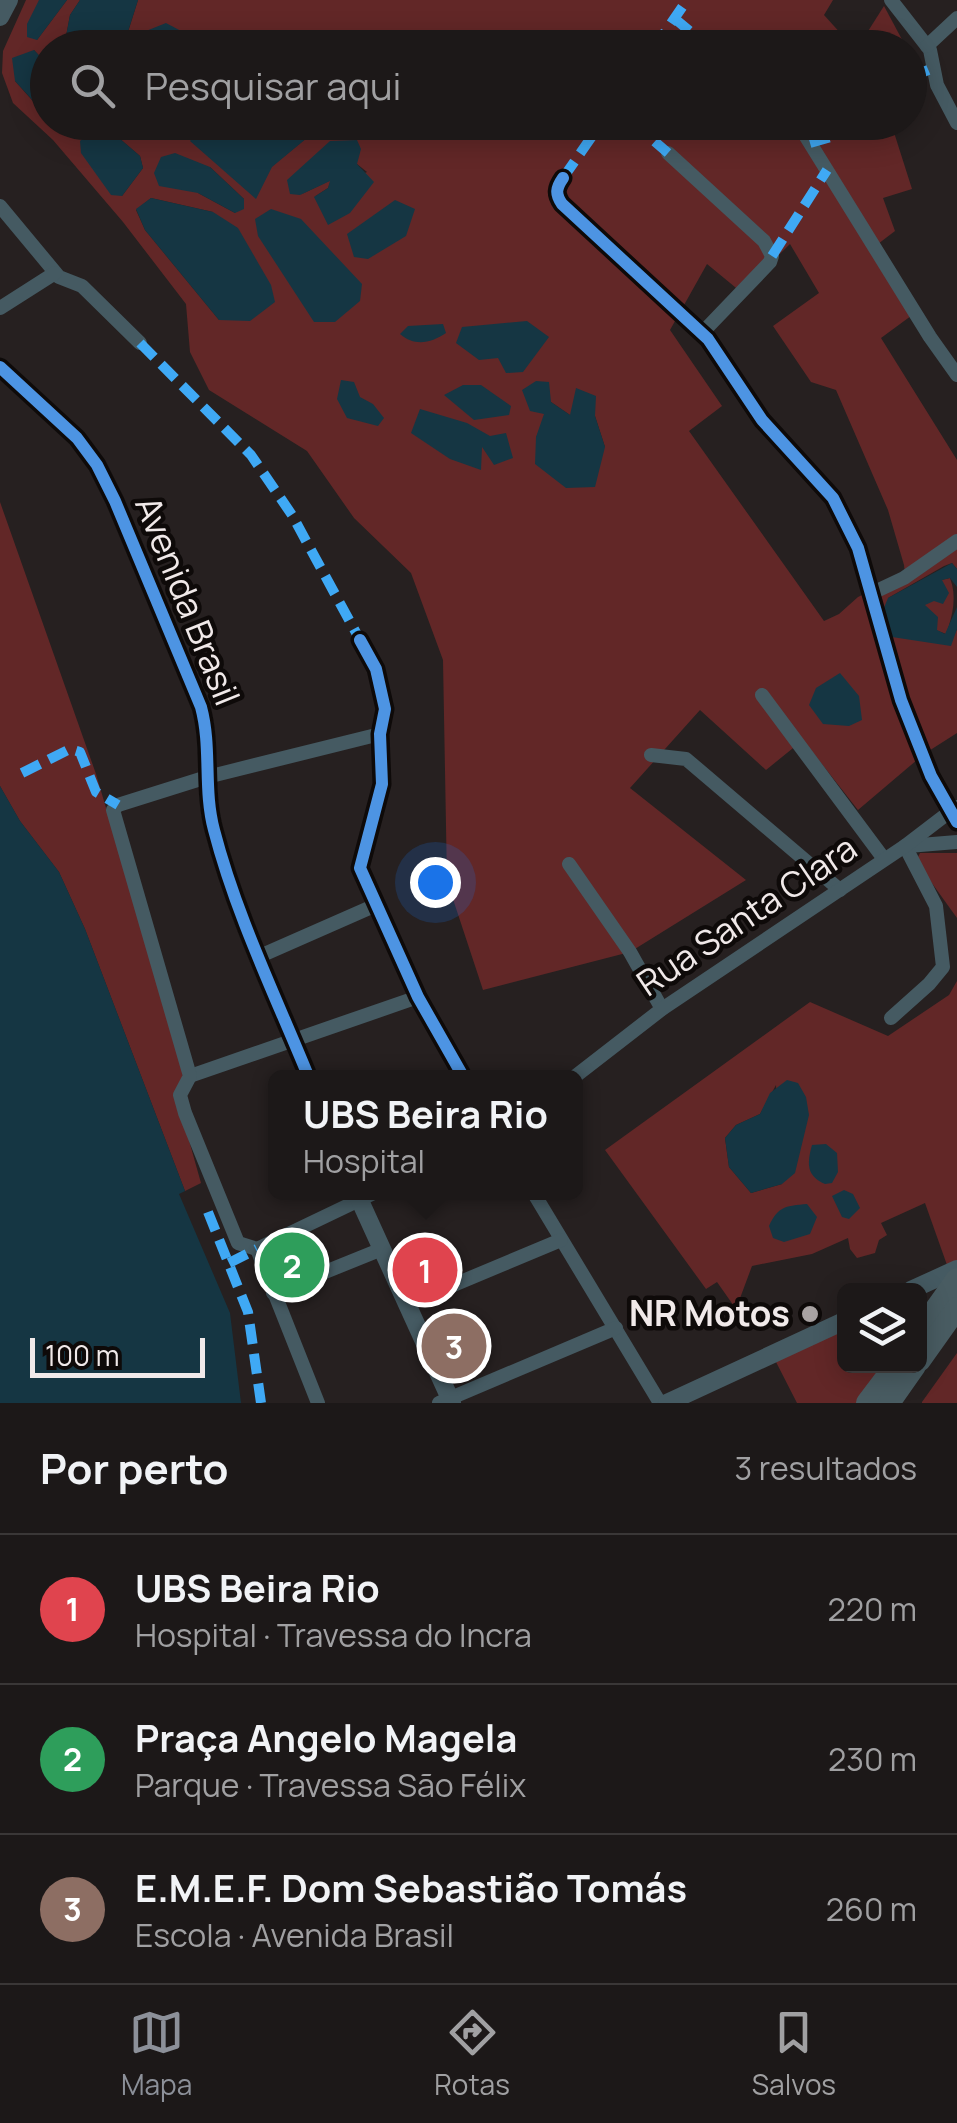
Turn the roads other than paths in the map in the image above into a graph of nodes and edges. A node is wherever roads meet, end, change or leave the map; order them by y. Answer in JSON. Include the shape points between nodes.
{"nodes":[{"id":1,"x":9,"y":0,"type":"edge"},
{"id":2,"x":890,"y":0,"type":"edge"},
{"id":3,"x":0,"y":18,"type":"edge"},
{"id":4,"x":957,"y":18,"type":"edge"},
{"id":5,"x":913,"y":30,"type":"edge"},
{"id":6,"x":927,"y":45,"type":"edge"},
{"id":7,"x":927,"y":48,"type":"edge"},
{"id":8,"x":957,"y":123,"type":"edge"},
{"id":9,"x":808,"y":140,"type":"edge"},
{"id":10,"x":668,"y":154,"type":"dead end"},
{"id":11,"x":563,"y":178,"type":"dead end"},
{"id":12,"x":0,"y":206,"type":"edge"},
{"id":13,"x":56,"y":273,"type":"junction"},
{"id":14,"x":0,"y":308,"type":"edge"},
{"id":15,"x":702,"y":333,"type":"junction"},
{"id":16,"x":140,"y":343,"type":"dead end"},
{"id":17,"x":0,"y":368,"type":"edge"},
{"id":18,"x":957,"y":375,"type":"edge"},
{"id":19,"x":957,"y":542,"type":"edge"},
{"id":20,"x":870,"y":594,"type":"junction"},
{"id":21,"x":360,"y":640,"type":"dead end"},
{"id":22,"x":762,"y":695,"type":"dead end"},
{"id":23,"x":380,"y":734,"type":"junction"},
{"id":24,"x":652,"y":755,"type":"dead end"},
{"id":25,"x":207,"y":777,"type":"junction"},
{"id":26,"x":955,"y":813,"type":"edge"},
{"id":27,"x":957,"y":842,"type":"edge"},
{"id":28,"x":904,"y":846,"type":"junction"},
{"id":29,"x":884,"y":858,"type":"junction"},
{"id":30,"x":569,"y":864,"type":"dead end"},
{"id":31,"x":840,"y":890,"type":"junction"},
{"id":32,"x":376,"y":905,"type":"junction"},
{"id":33,"x":260,"y":956,"type":"junction"},
{"id":34,"x":418,"y":997,"type":"junction"},
{"id":35,"x":662,"y":1009,"type":"junction"},
{"id":36,"x":891,"y":1018,"type":"dead end"},
{"id":37,"x":293,"y":1040,"type":"junction"},
{"id":38,"x":306,"y":1070,"type":"edge"},
{"id":39,"x":459,"y":1070,"type":"edge"},
{"id":40,"x":583,"y":1070,"type":"edge"},
{"id":41,"x":190,"y":1076,"type":"junction"},
{"id":42,"x":354,"y":1200,"type":"edge"},
{"id":43,"x":366,"y":1200,"type":"edge"},
{"id":44,"x":538,"y":1200,"type":"edge"},
{"id":45,"x":561,"y":1240,"type":"junction"},
{"id":46,"x":257,"y":1249,"type":"junction"},
{"id":47,"x":382,"y":1249,"type":"junction"},
{"id":48,"x":927,"y":1288,"type":"edge"},
{"id":49,"x":955,"y":1288,"type":"edge"},
{"id":50,"x":273,"y":1293,"type":"junction"},
{"id":51,"x":408,"y":1304,"type":"junction"},
{"id":52,"x":927,"y":1323,"type":"edge"},
{"id":53,"x":837,"y":1324,"type":"edge"},
{"id":54,"x":616,"y":1328,"type":"junction"},
{"id":55,"x":927,"y":1334,"type":"edge"},
{"id":56,"x":900,"y":1373,"type":"edge"},
{"id":57,"x":904,"y":1373,"type":"edge"},
{"id":58,"x":447,"y":1401,"type":"edge"},
{"id":59,"x":318,"y":1403,"type":"edge"},
{"id":60,"x":660,"y":1403,"type":"edge"},
{"id":61,"x":668,"y":1403,"type":"edge"},
{"id":62,"x":867,"y":1403,"type":"edge"},
{"id":63,"x":889,"y":1403,"type":"edge"}],
"edges":[{"from":1,"to":3,"type":"street"},
{"from":2,"to":5,"type":"street"},
{"from":4,"to":6,"type":"street"},
{"from":7,"to":8,"type":"street"},
{"from":9,"to":18,"type":"street"},
{"from":10,"to":15,"type":"street","via":[[764,241],[772,256]]},
{"from":11,"to":15,"type":"street","via":[[557,187],[562,204]]},
{"from":12,"to":13,"type":"street"},
{"from":13,"to":14,"type":"street"},
{"from":13,"to":16,"type":"street","via":[[82,286]]},
{"from":15,"to":20,"type":"street","via":[[762,420],[833,498],[858,548]]},
{"from":17,"to":25,"type":"street","name":"Avenida Brasil","via":[[77,438],[115,500],[200,707]]},
{"from":19,"to":20,"type":"street"},
{"from":20,"to":26,"type":"street","via":[[900,700],[931,776]]},
{"from":21,"to":23,"type":"street","via":[[376,669],[385,709]]},
{"from":22,"to":29,"type":"street"},
{"from":23,"to":25,"type":"street"},
{"from":23,"to":32,"type":"street","via":[[382,784],[360,868]]},
{"from":24,"to":31,"type":"street","via":[[686,759]]},
{"from":25,"to":33,"type":"street","name":"Avenida Brasil","via":[[214,829]]},
{"from":25,"to":41,"type":"street","via":[[113,810]]},
{"from":26,"to":28,"type":"street","name":"Rua Santa Clara"},
{"from":27,"to":28,"type":"street"},
{"from":28,"to":29,"type":"street","name":"Rua Santa Clara"},
{"from":28,"to":36,"type":"street","via":[[936,906],[943,967]]},
{"from":29,"to":31,"type":"street","name":"Rua Santa Clara"},
{"from":30,"to":35,"type":"street"},
{"from":31,"to":35,"type":"street","name":"Rua Santa Clara"},
{"from":32,"to":33,"type":"street"},
{"from":32,"to":34,"type":"street"},
{"from":33,"to":37,"type":"street","name":"Avenida Brasil"},
{"from":34,"to":37,"type":"street"},
{"from":34,"to":39,"type":"street"},
{"from":35,"to":40,"type":"street","name":"Rua Santa Clara"},
{"from":37,"to":38,"type":"street","name":"Avenida Brasil"},
{"from":37,"to":41,"type":"street"},
{"from":41,"to":46,"type":"street","via":[[180,1095],[184,1113],[238,1243]]},
{"from":42,"to":46,"type":"street"},
{"from":43,"to":47,"type":"street"},
{"from":44,"to":45,"type":"street"},
{"from":45,"to":51,"type":"street"},
{"from":45,"to":54,"type":"street"},
{"from":46,"to":50,"type":"street"},
{"from":47,"to":50,"type":"street"},
{"from":47,"to":51,"type":"street"},
{"from":48,"to":49,"type":"street"},
{"from":49,"to":52,"type":"main road"},
{"from":49,"to":55,"type":"main road"},
{"from":50,"to":59,"type":"street"},
{"from":51,"to":58,"type":"street"},
{"from":53,"to":61,"type":"street"},
{"from":54,"to":58,"type":"street"},
{"from":54,"to":60,"type":"street"},
{"from":56,"to":62,"type":"main road"},
{"from":57,"to":63,"type":"main road"}]}
